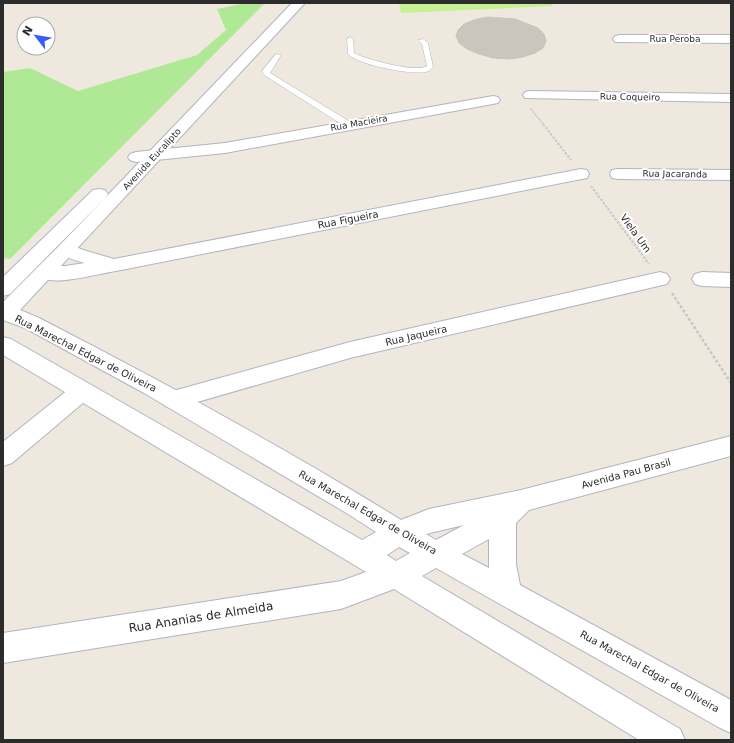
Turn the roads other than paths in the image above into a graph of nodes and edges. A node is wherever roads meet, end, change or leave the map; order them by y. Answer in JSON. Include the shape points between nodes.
{"nodes":[{"id":1,"x":286,"y":3,"type":"edge"},
{"id":2,"x":298,"y":3,"type":"edge"},
{"id":3,"x":350,"y":39,"type":"dead end"},
{"id":4,"x":620,"y":39,"type":"dead end"},
{"id":5,"x":731,"y":39,"type":"edge"},
{"id":6,"x":421,"y":40,"type":"dead end"},
{"id":7,"x":278,"y":55,"type":"dead end"},
{"id":8,"x":530,"y":96,"type":"road end"},
{"id":9,"x":731,"y":98,"type":"edge"},
{"id":10,"x":493,"y":100,"type":"dead end"},
{"id":11,"x":349,"y":125,"type":"junction"},
{"id":12,"x":176,"y":133,"type":"junction"},
{"id":13,"x":225,"y":148,"type":"junction"},
{"id":14,"x":155,"y":156,"type":"junction"},
{"id":15,"x":136,"y":157,"type":"junction"},
{"id":16,"x":581,"y":174,"type":"road end"},
{"id":17,"x":618,"y":174,"type":"dead end"},
{"id":18,"x":731,"y":175,"type":"edge"},
{"id":19,"x":67,"y":249,"type":"junction"},
{"id":20,"x":116,"y":265,"type":"junction"},
{"id":21,"x":44,"y":273,"type":"junction"},
{"id":22,"x":660,"y":279,"type":"road end"},
{"id":23,"x":702,"y":279,"type":"dead end"},
{"id":24,"x":731,"y":280,"type":"edge"},
{"id":25,"x":3,"y":289,"type":"edge"},
{"id":26,"x":4,"y":312,"type":"edge"},
{"id":27,"x":3,"y":345,"type":"edge"},
{"id":28,"x":82,"y":391,"type":"junction"},
{"id":29,"x":173,"y":400,"type":"junction"},
{"id":30,"x":731,"y":446,"type":"edge"},
{"id":31,"x":3,"y":456,"type":"edge"},
{"id":32,"x":512,"y":510,"type":"junction"},
{"id":33,"x":399,"y":533,"type":"junction"},
{"id":34,"x":436,"y":552,"type":"junction"},
{"id":35,"x":362,"y":555,"type":"junction"},
{"id":36,"x":396,"y":575,"type":"junction"},
{"id":37,"x":507,"y":591,"type":"junction"},
{"id":38,"x":3,"y":648,"type":"edge"},
{"id":39,"x":731,"y":717,"type":"edge"},
{"id":40,"x":669,"y":740,"type":"edge"}],
"edges":[{"from":1,"to":15,"type":"main road","name":"Avenida Eucalipto"},
{"from":2,"to":12,"type":"main road","name":"Avenida Eucalipto"},
{"from":3,"to":6,"type":"lane","via":[[351,54],[360,60],[425,70],[430,68],[430,64],[425,43]]},
{"from":4,"to":5,"type":"main road","name":"Rua Peroba"},
{"from":7,"to":11,"type":"lane","via":[[266,74]]},
{"from":8,"to":9,"type":"main road","name":"Rua Coqueiro"},
{"from":10,"to":11,"type":"main road","name":"Rua Macieira"},
{"from":11,"to":13,"type":"main road","name":"Rua Macieira"},
{"from":12,"to":13,"type":"main road","name":"Rua Macieira","via":[[197,144]]},
{"from":12,"to":14,"type":"main road","name":"Avenida Eucalipto"},
{"from":13,"to":14,"type":"main road","name":"Rua Macieira"},
{"from":14,"to":15,"type":"main road","name":"Rua Macieira"},
{"from":14,"to":19,"type":"main road","name":"Avenida Eucalipto"},
{"from":15,"to":25,"type":"main road","name":"Avenida Eucalipto"},
{"from":16,"to":20,"type":"main road","name":"Rua Figueira"},
{"from":17,"to":18,"type":"main road","name":"Rua Jacaranda"},
{"from":19,"to":20,"type":"main road","name":"Rua Figueira","via":[[93,260]]},
{"from":19,"to":21,"type":"main road","name":"Avenida Eucalipto"},
{"from":20,"to":21,"type":"main road","name":"Rua Figueira","via":[[65,273]]},
{"from":21,"to":26,"type":"main road","name":"Avenida Eucalipto"},
{"from":22,"to":29,"type":"main road","name":"Rua Jaqueira","via":[[350,350]]},
{"from":23,"to":24,"type":"main road"},
{"from":26,"to":29,"type":"main road","name":"Rua Marechal Edgar de Oliveira","via":[[32,323]]},
{"from":27,"to":28,"type":"main road"},
{"from":28,"to":31,"type":"main road"},
{"from":28,"to":35,"type":"main road"},
{"from":29,"to":33,"type":"main road","name":"Rua Marechal Edgar de Oliveira"},
{"from":30,"to":32,"type":"main road","name":"Avenida Pau Brasil"},
{"from":32,"to":33,"type":"main road","name":"Avenida Pau Brasil","via":[[429,521]]},
{"from":32,"to":34,"type":"main road","name":"Avenida Pau Brasil"},
{"from":32,"to":37,"type":"main road","via":[[502,564]]},
{"from":33,"to":34,"type":"main road","name":"Rua Marechal Edgar de Oliveira"},
{"from":33,"to":35,"type":"main road","name":"Avenida Pau Brasil"},
{"from":34,"to":36,"type":"main road","name":"Avenida Pau Brasil"},
{"from":34,"to":37,"type":"main road","name":"Rua Marechal Edgar de Oliveira"},
{"from":35,"to":36,"type":"main road"},
{"from":36,"to":38,"type":"main road","name":"Rua Ananias de Almeida","via":[[341,595]]},
{"from":36,"to":40,"type":"main road"},
{"from":37,"to":39,"type":"main road","name":"Rua Marechal Edgar de Oliveira"}]}
